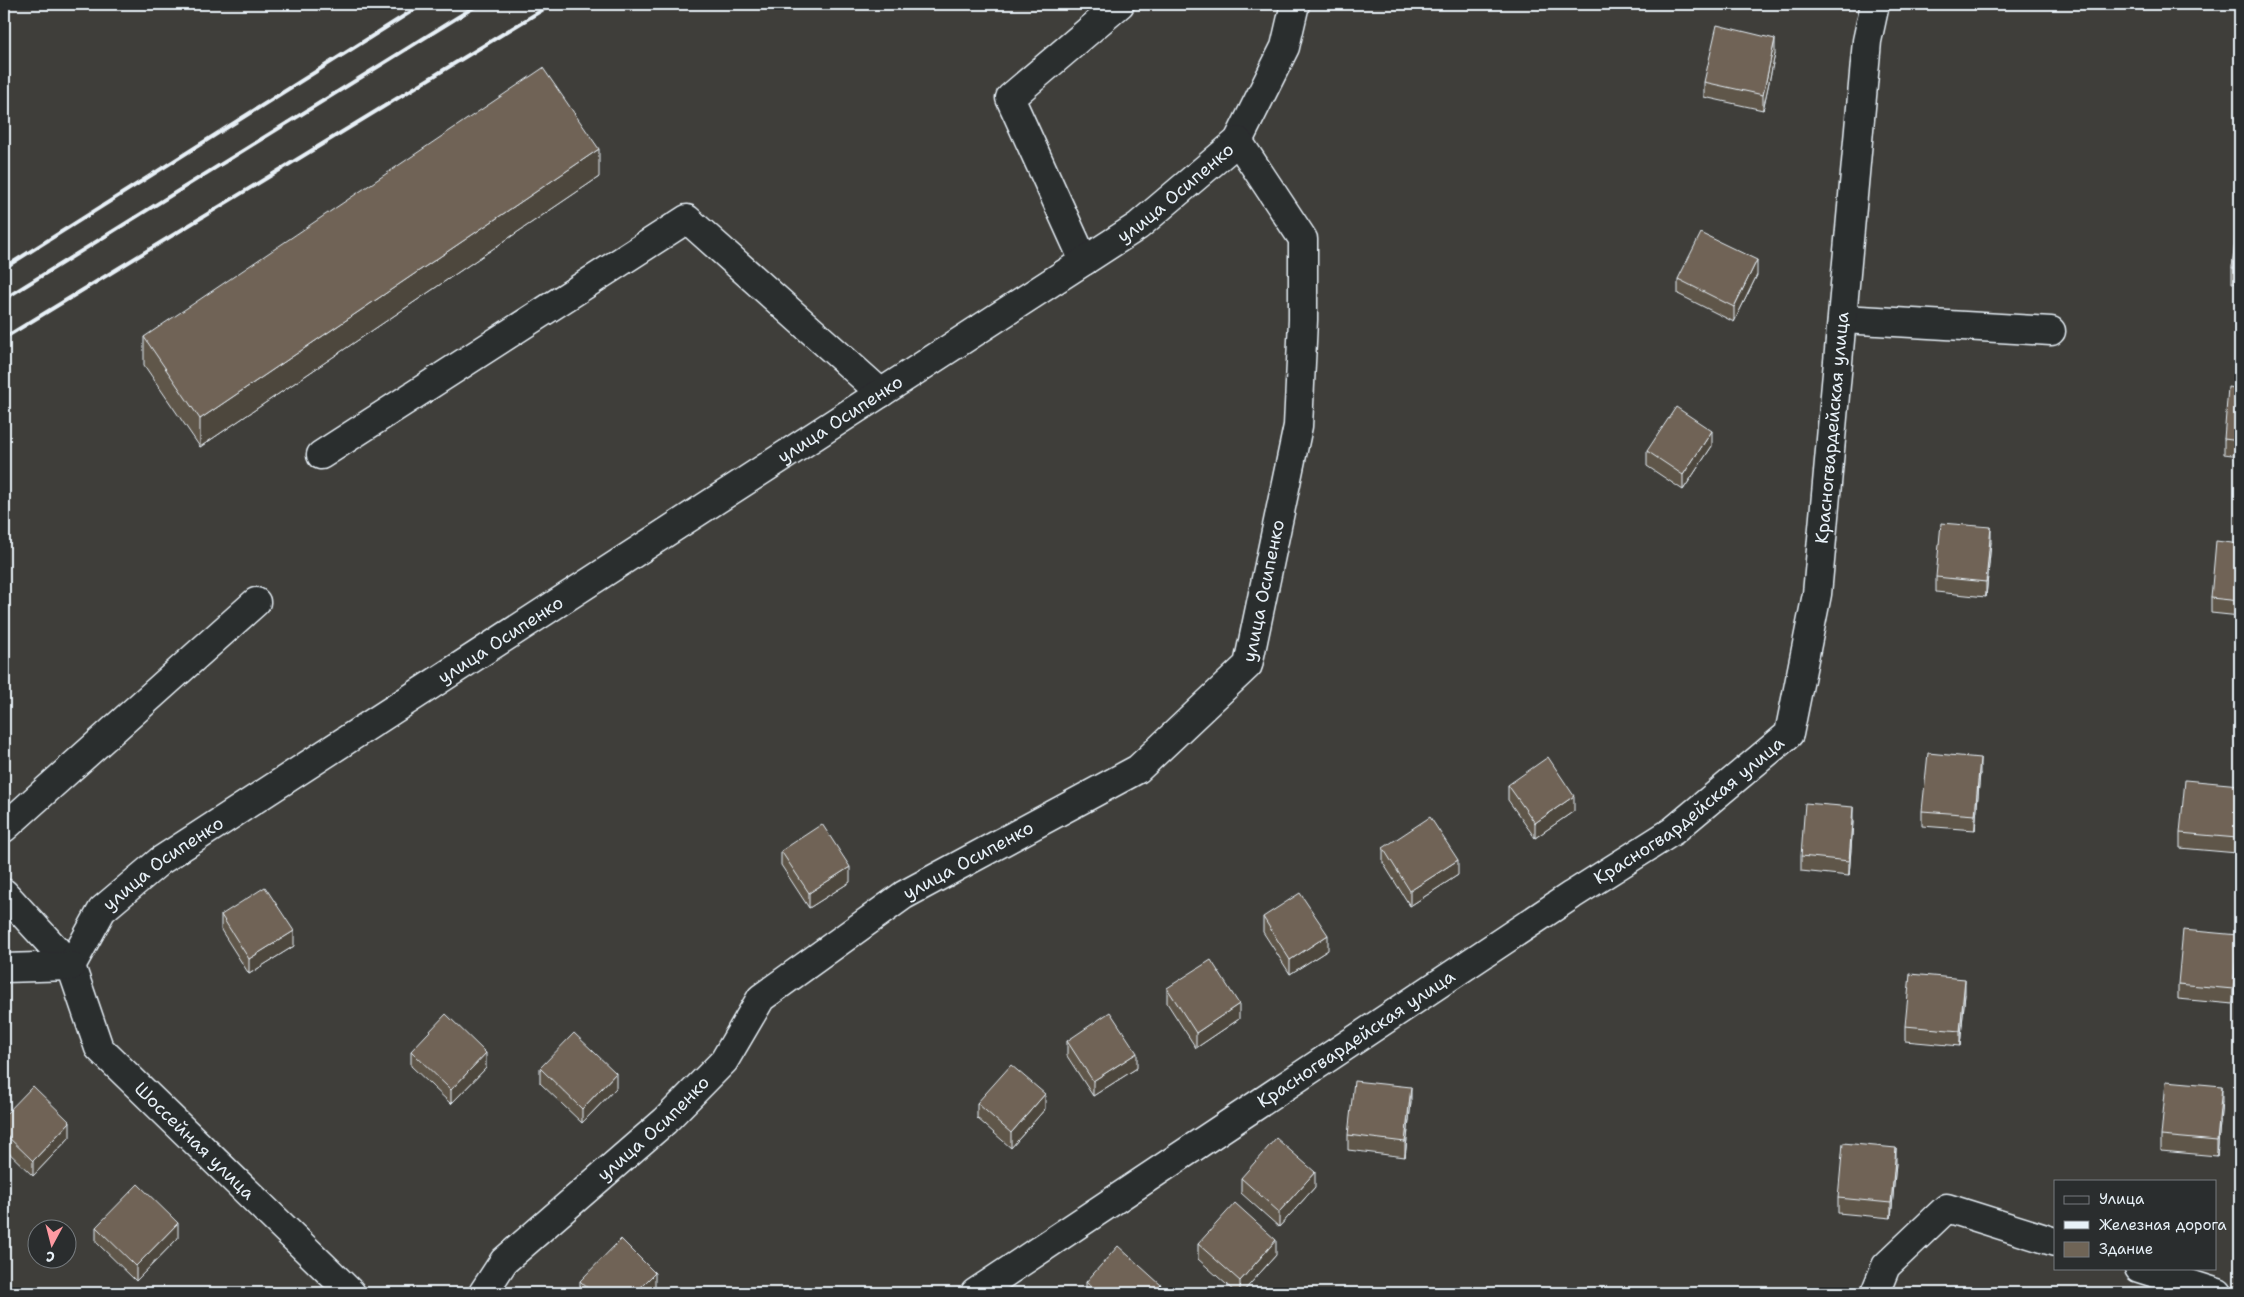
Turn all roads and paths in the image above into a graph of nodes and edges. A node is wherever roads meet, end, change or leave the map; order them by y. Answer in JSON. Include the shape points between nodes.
{"nodes":[{"id":1,"x":1120,"y":4,"type":"edge"},
{"id":2,"x":1294,"y":4,"type":"edge"},
{"id":3,"x":1875,"y":4,"type":"edge"},
{"id":4,"x":1238,"y":141,"type":"junction"},
{"id":5,"x":1084,"y":261,"type":"junction"},
{"id":6,"x":1842,"y":319,"type":"junction"},
{"id":7,"x":2051,"y":331,"type":"dead end"},
{"id":8,"x":881,"y":393,"type":"junction"},
{"id":9,"x":321,"y":455,"type":"dead end"},
{"id":10,"x":256,"y":602,"type":"dead end"},
{"id":11,"x":4,"y":828,"type":"edge"},
{"id":12,"x":4,"y":893,"type":"edge"},
{"id":13,"x":71,"y":966,"type":"junction"},
{"id":14,"x":4,"y":968,"type":"edge"},
{"id":15,"x":2054,"y":1242,"type":"edge"},
{"id":16,"x":2145,"y":1270,"type":"edge"},
{"id":17,"x":351,"y":1293,"type":"edge"},
{"id":18,"x":483,"y":1293,"type":"edge"},
{"id":19,"x":975,"y":1293,"type":"edge"},
{"id":20,"x":1875,"y":1293,"type":"edge"},
{"id":21,"x":2218,"y":1293,"type":"edge"}],
"edges":[{"from":1,"to":5,"type":"street","via":[[1010,98]]},
{"from":2,"to":4,"type":"street","via":[[1284,47]]},
{"from":3,"to":6,"type":"street","name":"Красногвардейская улица","via":[[1867,41]]},
{"from":4,"to":5,"type":"street","name":"улица Осипенко","via":[[1138,226]]},
{"from":4,"to":18,"type":"street","name":"улица Осипенко","via":[[1303,239],[1298,426],[1248,665],[1138,769],[904,895],[761,998],[724,1061],[665,1121],[504,1261]]},
{"from":5,"to":8,"type":"street","name":"улица Осипенко"},
{"from":6,"to":7,"type":"street"},
{"from":6,"to":19,"type":"street","name":"Красногвардейская улица","via":[[1817,594],[1789,734],[1673,831]]},
{"from":8,"to":9,"type":"street","via":[[687,219]]},
{"from":8,"to":13,"type":"street","name":"улица Осипенко","via":[[160,861],[102,910]]},
{"from":10,"to":11,"type":"street"},
{"from":12,"to":13,"type":"street"},
{"from":13,"to":14,"type":"street"},
{"from":13,"to":17,"type":"street","name":"Шоссейная улица","via":[[99,1048]]},
{"from":15,"to":20,"type":"street","via":[[1947,1208],[1886,1266]]},
{"from":16,"to":21,"type":"street"}]}
